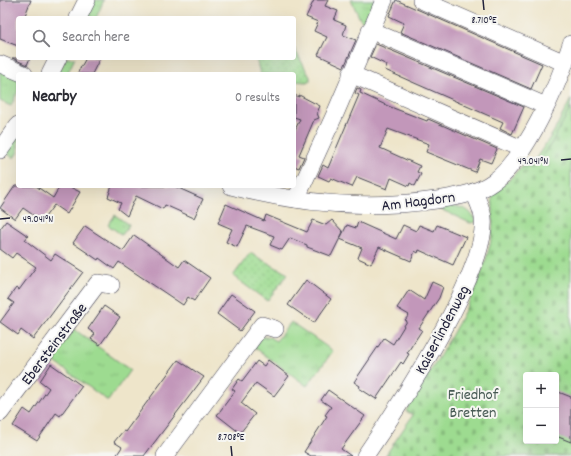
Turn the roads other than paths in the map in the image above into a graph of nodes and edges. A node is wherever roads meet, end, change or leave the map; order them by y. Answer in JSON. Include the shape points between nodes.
{"nodes":[{"id":1,"x":87,"y":0,"type":"edge"},
{"id":2,"x":384,"y":0,"type":"edge"},
{"id":3,"x":421,"y":0,"type":"edge"},
{"id":4,"x":79,"y":16,"type":"edge"},
{"id":5,"x":370,"y":30,"type":"junction"},
{"id":6,"x":571,"y":44,"type":"edge"},
{"id":7,"x":57,"y":60,"type":"edge"},
{"id":8,"x":565,"y":63,"type":"junction"},
{"id":9,"x":0,"y":64,"type":"edge"},
{"id":10,"x":19,"y":72,"type":"edge"},
{"id":11,"x":51,"y":72,"type":"edge"},
{"id":12,"x":351,"y":74,"type":"junction"},
{"id":13,"x":546,"y":106,"type":"junction"},
{"id":14,"x":16,"y":128,"type":"edge"},
{"id":15,"x":522,"y":149,"type":"junction"},
{"id":16,"x":0,"y":150,"type":"edge"},
{"id":17,"x":239,"y":188,"type":"edge"},
{"id":18,"x":474,"y":192,"type":"junction"},
{"id":19,"x":296,"y":199,"type":"junction"},
{"id":20,"x":111,"y":285,"type":"dead end"},
{"id":21,"x":275,"y":329,"type":"dead end"},
{"id":22,"x":0,"y":413,"type":"edge"},
{"id":23,"x":165,"y":456,"type":"edge"},
{"id":24,"x":365,"y":456,"type":"edge"}],
"edges":[{"from":1,"to":4,"type":"street"},
{"from":2,"to":5,"type":"street"},
{"from":3,"to":8,"type":"street"},
{"from":5,"to":12,"type":"street"},
{"from":5,"to":13,"type":"street"},
{"from":6,"to":8,"type":"street","name":"Am Hagdorn"},
{"from":7,"to":11,"type":"street"},
{"from":8,"to":13,"type":"street","name":"Am Hagdorn"},
{"from":9,"to":10,"type":"street"},
{"from":12,"to":15,"type":"street"},
{"from":12,"to":19,"type":"street"},
{"from":13,"to":15,"type":"street","name":"Am Hagdorn"},
{"from":14,"to":16,"type":"street"},
{"from":15,"to":18,"type":"street","name":"Am Hagdorn","via":[[508,170],[493,183]]},
{"from":17,"to":19,"type":"street","name":"Am Hagdorn"},
{"from":18,"to":19,"type":"street","name":"Am Hagdorn","via":[[405,204],[367,206]]},
{"from":18,"to":24,"type":"street","name":"Kaiserlindenweg","via":[[483,218],[481,243],[469,275],[446,324],[390,420]]},
{"from":20,"to":22,"type":"street","name":"Ebersteinstraße","via":[[98,283]]},
{"from":21,"to":23,"type":"street","via":[[262,325]]}]}
